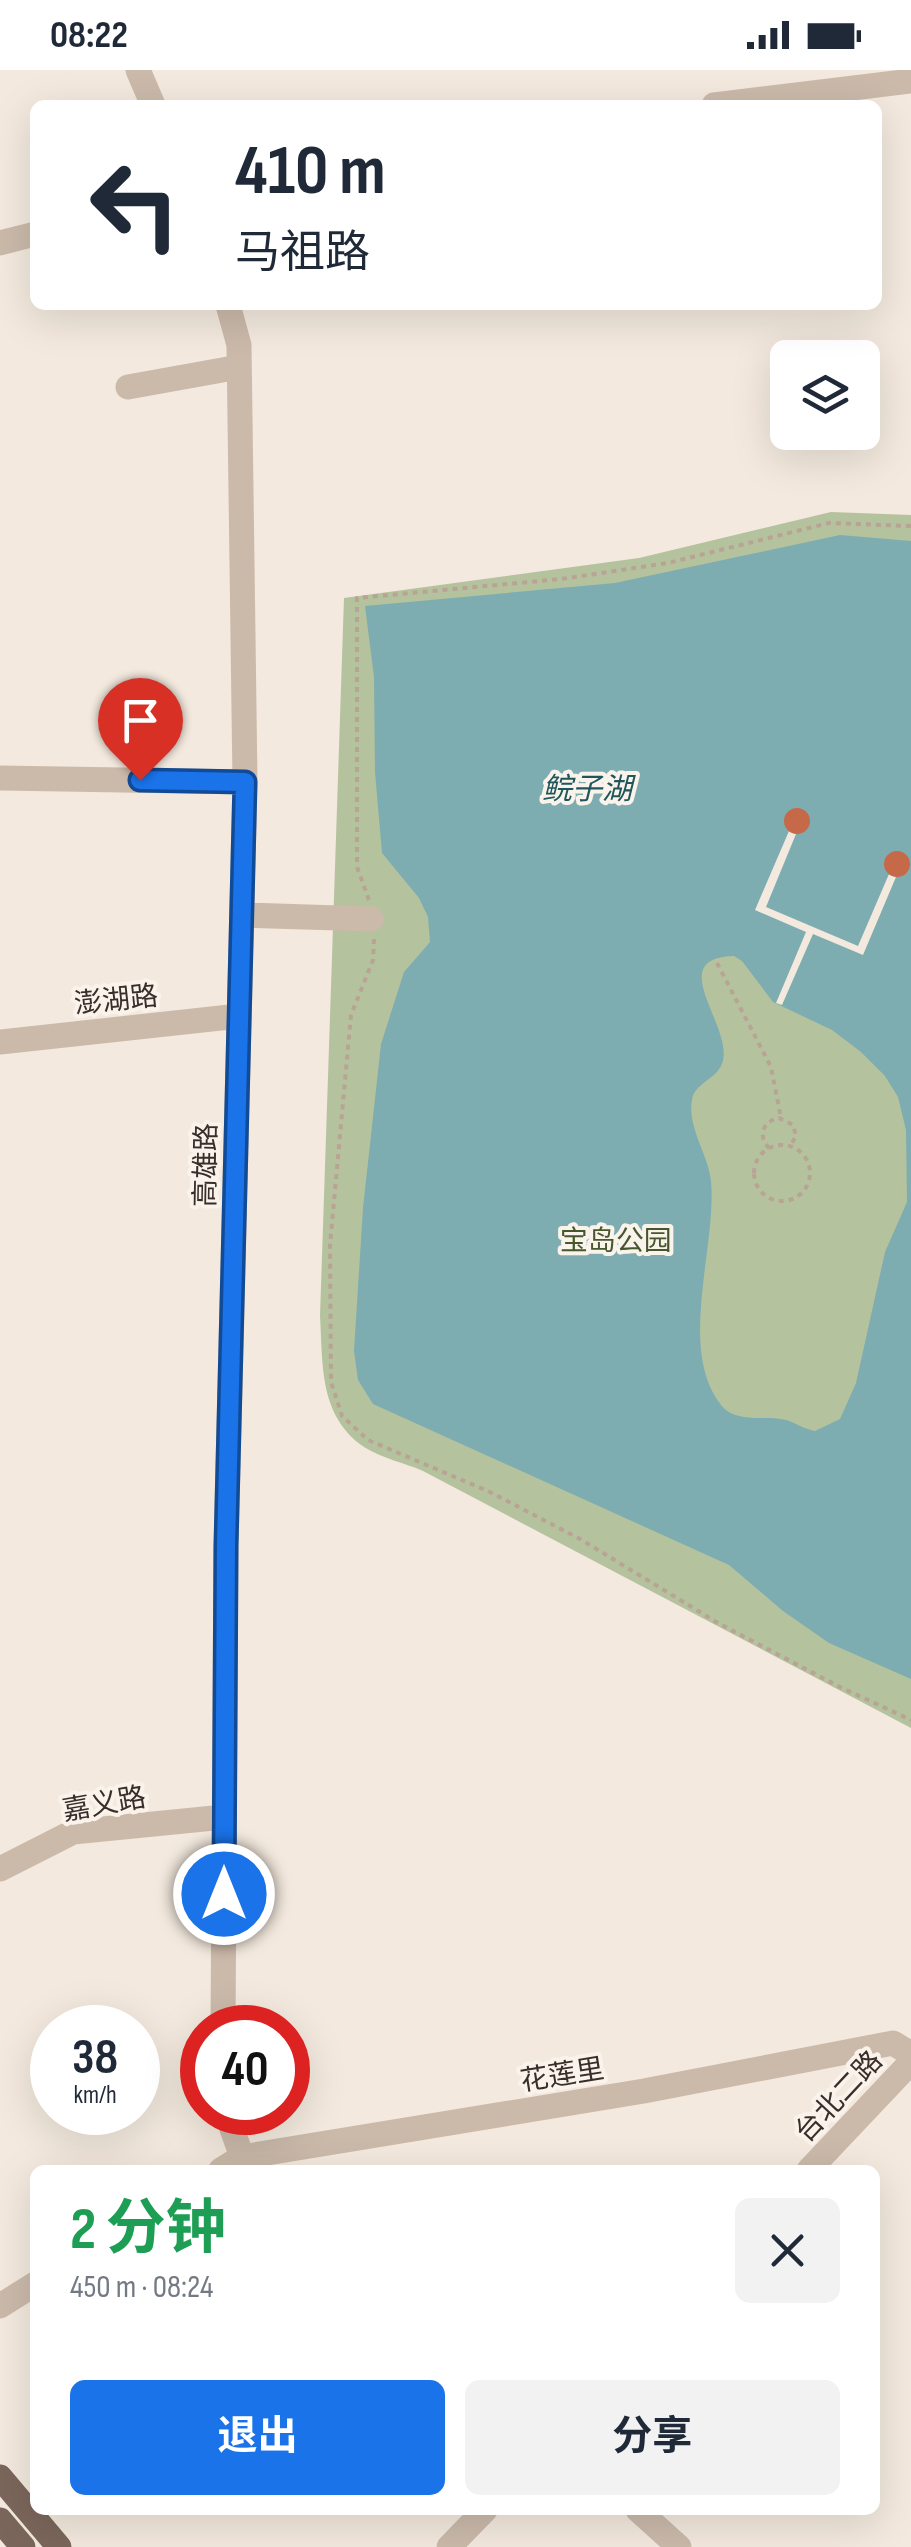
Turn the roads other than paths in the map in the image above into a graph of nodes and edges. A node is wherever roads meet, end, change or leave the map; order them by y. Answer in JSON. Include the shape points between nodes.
{"nodes":[{"id":1,"x":138,"y":70,"type":"edge"},
{"id":2,"x":911,"y":82,"type":"edge"},
{"id":3,"x":152,"y":100,"type":"edge"},
{"id":4,"x":757,"y":100,"type":"edge"},
{"id":5,"x":30,"y":235,"type":"edge"},
{"id":6,"x":0,"y":243,"type":"edge"},
{"id":7,"x":229,"y":310,"type":"edge"},
{"id":8,"x":239,"y":368,"type":"junction"},
{"id":9,"x":128,"y":387,"type":"dead end"},
{"id":10,"x":0,"y":778,"type":"edge"},
{"id":11,"x":245,"y":782,"type":"junction"},
{"id":12,"x":242,"y":915,"type":"junction"},
{"id":13,"x":372,"y":918,"type":"road end"},
{"id":14,"x":239,"y":1016,"type":"junction"},
{"id":15,"x":0,"y":1042,"type":"edge"},
{"id":16,"x":224,"y":1817,"type":"junction"},
{"id":17,"x":0,"y":1869,"type":"edge"},
{"id":18,"x":224,"y":2005,"type":"edge"},
{"id":19,"x":911,"y":2054,"type":"edge"},
{"id":20,"x":911,"y":2062,"type":"edge"},
{"id":21,"x":232,"y":2135,"type":"edge"},
{"id":22,"x":239,"y":2165,"type":"edge"},
{"id":23,"x":244,"y":2165,"type":"edge"},
{"id":24,"x":814,"y":2165,"type":"edge"},
{"id":25,"x":30,"y":2287,"type":"edge"},
{"id":26,"x":0,"y":2306,"type":"edge"},
{"id":27,"x":0,"y":2477,"type":"edge"},
{"id":28,"x":30,"y":2513,"type":"edge"},
{"id":29,"x":32,"y":2515,"type":"edge"},
{"id":30,"x":480,"y":2515,"type":"edge"},
{"id":31,"x":644,"y":2515,"type":"edge"},
{"id":32,"x":0,"y":2520,"type":"edge"},
{"id":33,"x":23,"y":2547,"type":"edge"},
{"id":34,"x":59,"y":2547,"type":"edge"},
{"id":35,"x":449,"y":2547,"type":"edge"},
{"id":36,"x":679,"y":2547,"type":"edge"}],
"edges":[{"from":1,"to":3,"type":"street"},
{"from":2,"to":4,"type":"street"},
{"from":5,"to":6,"type":"street"},
{"from":7,"to":8,"type":"street","name":"高雄路"},
{"from":8,"to":9,"type":"street"},
{"from":8,"to":11,"type":"street","name":"高雄路"},
{"from":10,"to":11,"type":"street"},
{"from":11,"to":12,"type":"street","name":"高雄路"},
{"from":12,"to":13,"type":"street"},
{"from":12,"to":14,"type":"street","name":"高雄路"},
{"from":14,"to":15,"type":"street","name":"澎湖路"},
{"from":14,"to":16,"type":"street","name":"高雄路"},
{"from":16,"to":17,"type":"street","name":"嘉义路","via":[[73,1832]]},
{"from":16,"to":18,"type":"street","name":"高雄路"},
{"from":19,"to":23,"type":"street","name":"花莲里","via":[[894,2043]]},
{"from":20,"to":24,"type":"street","name":"台北二路"},
{"from":21,"to":22,"type":"street"},
{"from":25,"to":26,"type":"street"},
{"from":27,"to":28,"type":"main road"},
{"from":29,"to":34,"type":"main road"},
{"from":30,"to":35,"type":"street"},
{"from":31,"to":36,"type":"street"},
{"from":32,"to":33,"type":"main road"}]}
